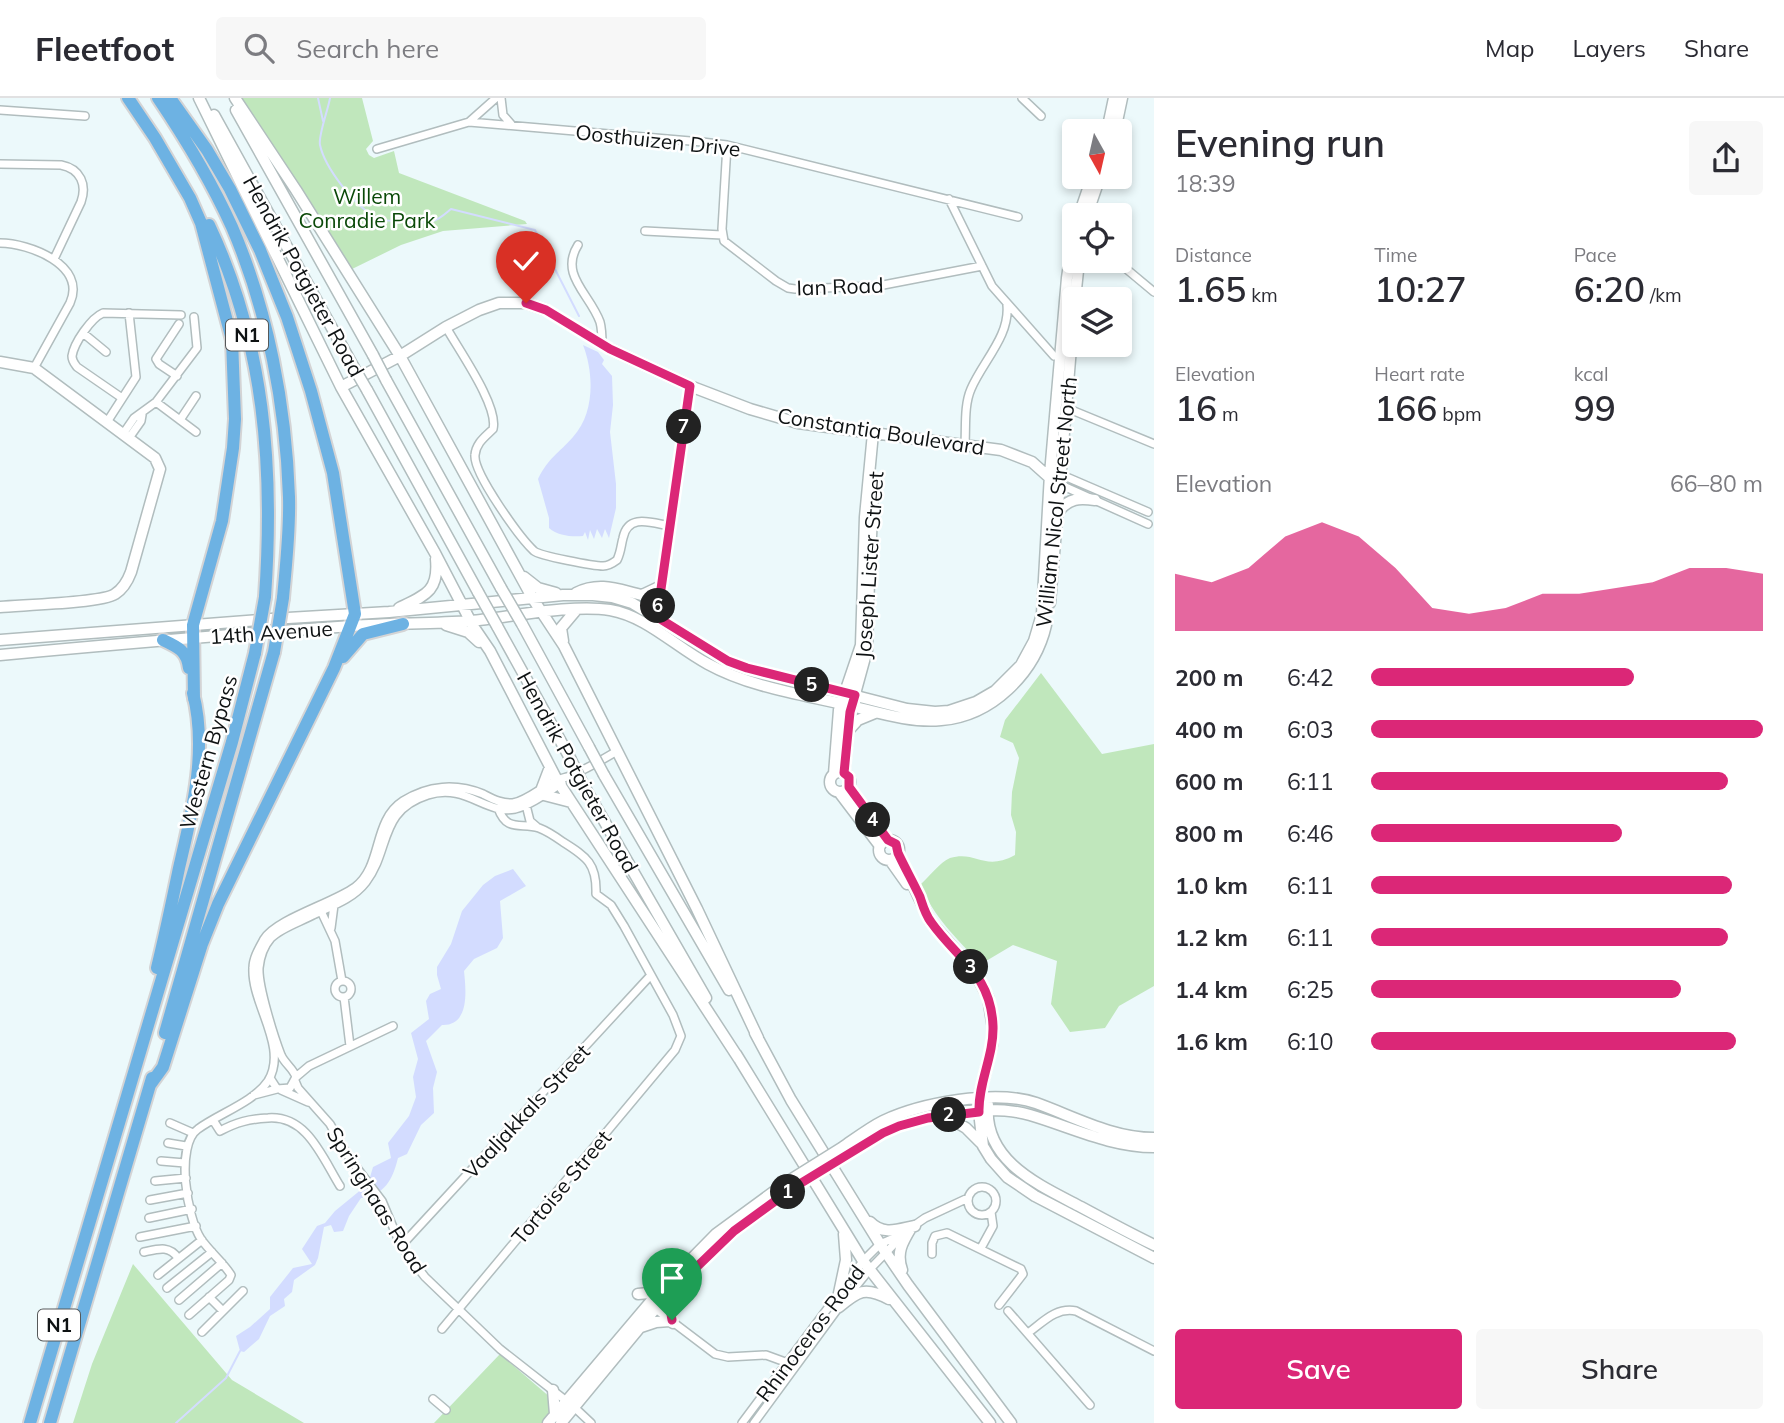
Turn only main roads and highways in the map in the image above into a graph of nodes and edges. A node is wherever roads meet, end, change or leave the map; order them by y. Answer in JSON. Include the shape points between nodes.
{"nodes":[{"id":1,"x":130,"y":98,"type":"edge"},
{"id":2,"x":158,"y":98,"type":"edge"},
{"id":3,"x":170,"y":98,"type":"edge"},
{"id":4,"x":201,"y":98,"type":"edge"},
{"id":5,"x":229,"y":98,"type":"edge"},
{"id":6,"x":235,"y":98,"type":"edge"},
{"id":7,"x":1114,"y":98,"type":"edge"},
{"id":8,"x":1122,"y":98,"type":"edge"},
{"id":9,"x":1110,"y":119,"type":"edge"},
{"id":10,"x":1118,"y":119,"type":"edge"},
{"id":11,"x":1068,"y":273,"type":"edge"},
{"id":12,"x":389,"y":338,"type":"junction"},
{"id":13,"x":415,"y":346,"type":"junction"},
{"id":14,"x":400,"y":356,"type":"junction"},
{"id":15,"x":1070,"y":357,"type":"edge"},
{"id":16,"x":0,"y":362,"type":"edge"},
{"id":17,"x":341,"y":387,"type":"junction"},
{"id":18,"x":876,"y":433,"type":"junction"},
{"id":19,"x":1048,"y":473,"type":"junction"},
{"id":20,"x":1061,"y":480,"type":"junction"},
{"id":21,"x":1095,"y":500,"type":"road end"},
{"id":22,"x":1058,"y":512,"type":"junction"},
{"id":23,"x":435,"y":553,"type":"junction"},
{"id":24,"x":520,"y":574,"type":"junction"},
{"id":25,"x":661,"y":586,"type":"road end"},
{"id":26,"x":568,"y":595,"type":"junction"},
{"id":27,"x":533,"y":599,"type":"junction"},
{"id":28,"x":462,"y":604,"type":"junction"},
{"id":29,"x":0,"y":607,"type":"edge"},
{"id":30,"x":577,"y":609,"type":"junction"},
{"id":31,"x":389,"y":612,"type":"junction"},
{"id":32,"x":542,"y":613,"type":"junction"},
{"id":33,"x":353,"y":620,"type":"junction"},
{"id":34,"x":470,"y":621,"type":"junction"},
{"id":35,"x":429,"y":623,"type":"junction"},
{"id":36,"x":403,"y":624,"type":"junction"},
{"id":37,"x":192,"y":631,"type":"junction"},
{"id":38,"x":0,"y":640,"type":"edge"},
{"id":39,"x":163,"y":640,"type":"junction"},
{"id":40,"x":564,"y":646,"type":"junction"},
{"id":41,"x":490,"y":651,"type":"junction"},
{"id":42,"x":0,"y":655,"type":"edge"},
{"id":43,"x":334,"y":668,"type":"junction"},
{"id":44,"x":194,"y":699,"type":"junction"},
{"id":45,"x":848,"y":699,"type":"junction"},
{"id":46,"x":878,"y":712,"type":"junction"},
{"id":47,"x":848,"y":732,"type":"junction"},
{"id":48,"x":550,"y":767,"type":"junction"},
{"id":49,"x":839,"y":774,"type":"junction"},
{"id":50,"x":844,"y":790,"type":"junction"},
{"id":51,"x":572,"y":803,"type":"junction"},
{"id":52,"x":884,"y":843,"type":"junction"},
{"id":53,"x":894,"y":856,"type":"junction"},
{"id":54,"x":758,"y":1038,"type":"junction"},
{"id":55,"x":739,"y":1059,"type":"junction"},
{"id":56,"x":150,"y":1085,"type":"junction"},
{"id":57,"x":126,"y":1098,"type":"junction"},
{"id":58,"x":983,"y":1098,"type":"junction"},
{"id":59,"x":983,"y":1111,"type":"junction"},
{"id":60,"x":1055,"y":1111,"type":"junction"},
{"id":61,"x":944,"y":1115,"type":"junction"},
{"id":62,"x":1043,"y":1119,"type":"junction"},
{"id":63,"x":1058,"y":1124,"type":"junction"},
{"id":64,"x":1154,"y":1138,"type":"edge"},
{"id":65,"x":983,"y":1146,"type":"junction"},
{"id":66,"x":1154,"y":1147,"type":"edge"},
{"id":67,"x":845,"y":1151,"type":"junction"},
{"id":68,"x":863,"y":1214,"type":"junction"},
{"id":69,"x":843,"y":1231,"type":"junction"},
{"id":70,"x":1154,"y":1245,"type":"edge"},
{"id":71,"x":1154,"y":1258,"type":"edge"},
{"id":72,"x":908,"y":1285,"type":"junction"},
{"id":73,"x":669,"y":1288,"type":"junction"},
{"id":74,"x":839,"y":1293,"type":"road end"},
{"id":75,"x":892,"y":1301,"type":"junction"},
{"id":76,"x":839,"y":1307,"type":"road end"},
{"id":77,"x":640,"y":1321,"type":"junction"},
{"id":78,"x":553,"y":1390,"type":"road end"},
{"id":79,"x":558,"y":1418,"type":"edge"},
{"id":80,"x":30,"y":1423,"type":"edge"},
{"id":81,"x":50,"y":1423,"type":"edge"},
{"id":82,"x":548,"y":1423,"type":"edge"},
{"id":83,"x":990,"y":1423,"type":"edge"},
{"id":84,"x":1012,"y":1423,"type":"edge"}],
"edges":[{"from":1,"to":37,"type":"highway","via":[[201,223],[232,340],[235,419],[228,494]]},
{"from":1,"to":57,"type":"highway","name":"Western Bypass","number":"N1","bridge":true,"via":[[152,122],[223,254],[260,390],[270,532],[255,653]]},
{"from":2,"to":56,"type":"highway","name":"Western Bypass","number":"N1","bridge":true,"via":[[232,226],[255,290],[278,392],[289,531],[274,652]]},
{"from":3,"to":33,"type":"highway","via":[[207,150],[255,239],[312,391],[333,473]]},
{"from":4,"to":17,"type":"main road"},
{"from":4,"to":55,"type":"main road","name":"Hendrik Potgieter Road","bridge":true,"via":[[228,139]]},
{"from":5,"to":54,"type":"main road","name":"Hendrik Potgieter Road","bridge":true,"via":[[604,775]]},
{"from":6,"to":12,"type":"main road"},
{"from":7,"to":9,"type":"main road"},
{"from":8,"to":10,"type":"main road"},
{"from":11,"to":19,"type":"main road","name":"William Nicol Street North"},
{"from":12,"to":13,"type":"main road"},
{"from":12,"to":14,"type":"main road"},
{"from":13,"to":14,"type":"main road","name":"Constantia Boulevard"},
{"from":13,"to":18,"type":"main road","name":"Constantia Boulevard","via":[[490,306],[510,302],[536,306],[602,345],[750,409],[798,423]]},
{"from":14,"to":17,"type":"main road","name":"Constantia Boulevard"},
{"from":14,"to":24,"type":"main road"},
{"from":15,"to":20,"type":"main road","name":"William Nicol Street North"},
{"from":16,"to":29,"type":"main road","via":[[34,368],[155,458],[160,469],[127,582],[112,596]]},
{"from":17,"to":23,"type":"main road"},
{"from":18,"to":19,"type":"main road","name":"Constantia Boulevard","via":[[1009,451]]},
{"from":18,"to":45,"type":"main road","name":"Joseph Lister Street","via":[[865,517],[861,645]]},
{"from":19,"to":20,"type":"main road","name":"Constantia Boulevard"},
{"from":19,"to":45,"type":"main road","name":"William Nicol Street North","via":[[1042,614],[1034,641],[1013,675],[976,702],[949,711]]},
{"from":20,"to":22,"type":"main road","name":"William Nicol Street North"},
{"from":21,"to":22,"type":"main road","via":[[1071,500]]},
{"from":22,"to":46,"type":"main road","name":"William Nicol Street North","via":[[1048,615],[1040,646],[1022,676],[985,706],[949,720]]},
{"from":23,"to":28,"type":"main road"},
{"from":23,"to":31,"type":"main road","via":[[437,573],[432,589]]},
{"from":24,"to":26,"type":"main road","via":[[538,587]]},
{"from":24,"to":27,"type":"main road"},
{"from":25,"to":26,"type":"main road","via":[[642,595],[608,586]]},
{"from":26,"to":27,"type":"main road","name":"William Nicol Street North"},
{"from":26,"to":45,"type":"main road","name":"William Nicol Street North","via":[[622,599],[728,661]]},
{"from":27,"to":28,"type":"main road","name":"14th Avenue"},
{"from":27,"to":32,"type":"main road"},
{"from":28,"to":31,"type":"main road","name":"14th Avenue"},
{"from":28,"to":34,"type":"main road"},
{"from":30,"to":32,"type":"main road","name":"William Nicol Street North"},
{"from":30,"to":40,"type":"main road","via":[[561,628]]},
{"from":30,"to":45,"type":"main road","name":"William Nicol Street North","via":[[626,614],[733,676],[773,688]]},
{"from":31,"to":33,"type":"main road","name":"14th Avenue"},
{"from":32,"to":34,"type":"main road","name":"14th Avenue"},
{"from":32,"to":40,"type":"main road"},
{"from":33,"to":36,"type":"main road","name":"14th Avenue"},
{"from":33,"to":37,"type":"main road","name":"14th Avenue"},
{"from":33,"to":43,"type":"highway"},
{"from":34,"to":35,"type":"main road","name":"14th Avenue"},
{"from":34,"to":41,"type":"main road"},
{"from":35,"to":36,"type":"main road","name":"14th Avenue"},
{"from":35,"to":41,"type":"main road","via":[[463,630]]},
{"from":36,"to":43,"type":"highway","via":[[363,634]]},
{"from":37,"to":38,"type":"main road","name":"14th Avenue"},
{"from":37,"to":39,"type":"main road","name":"14th Avenue"},
{"from":37,"to":44,"type":"highway"},
{"from":39,"to":42,"type":"main road","name":"14th Avenue"},
{"from":39,"to":44,"type":"highway","via":[[185,653]]},
{"from":40,"to":54,"type":"main road"},
{"from":41,"to":48,"type":"main road"},
{"from":43,"to":56,"type":"highway","via":[[218,904],[163,1067]]},
{"from":44,"to":57,"type":"highway","via":[[198,753],[192,807]]},
{"from":45,"to":46,"type":"main road","name":"William Nicol Street North"},
{"from":45,"to":47,"type":"main road"},
{"from":45,"to":49,"type":"main road"},
{"from":46,"to":47,"type":"main road","via":[[858,720]]},
{"from":47,"to":49,"type":"main road"},
{"from":48,"to":51,"type":"main road"},
{"from":48,"to":51,"type":"main road","via":[[543,791]]},
{"from":49,"to":50,"type":"main road","via":[[849,777]]},
{"from":49,"to":50,"type":"main road","via":[[831,779],[831,786]]},
{"from":50,"to":52,"type":"main road"},
{"from":51,"to":55,"type":"main road"},
{"from":52,"to":53,"type":"main road","via":[[896,844]]},
{"from":52,"to":53,"type":"main road","via":[[880,856]]},
{"from":53,"to":58,"type":"main road","via":[[924,910],[975,973],[988,997],[993,1028]]},
{"from":54,"to":68,"type":"main road","name":"Hendrik Potgieter Road"},
{"from":55,"to":69,"type":"main road","name":"Hendrik Potgieter Road"},
{"from":56,"to":81,"type":"highway","name":"Western Bypass","number":"N1"},
{"from":57,"to":80,"type":"highway","name":"Western Bypass","number":"N1"},
{"from":58,"to":59,"type":"main road"},
{"from":58,"to":60,"type":"main road","via":[[1033,1102]]},
{"from":58,"to":67,"type":"main road","via":[[908,1111],[876,1125]]},
{"from":59,"to":61,"type":"main road"},
{"from":59,"to":62,"type":"main road","via":[[1010,1111]]},
{"from":59,"to":65,"type":"main road"},
{"from":59,"to":70,"type":"main road","via":[[995,1144],[1021,1173]]},
{"from":60,"to":62,"type":"main road"},
{"from":60,"to":63,"type":"main road"},
{"from":60,"to":64,"type":"main road","via":[[1113,1132]]},
{"from":61,"to":65,"type":"main road","via":[[966,1128]]},
{"from":61,"to":67,"type":"main road","via":[[899,1126]]},
{"from":62,"to":63,"type":"main road"},
{"from":63,"to":66,"type":"main road","via":[[1112,1142]]},
{"from":65,"to":71,"type":"main road","via":[[1015,1183]]},
{"from":67,"to":73,"type":"main road","bridge":true,"via":[[790,1185]]},
{"from":68,"to":72,"type":"main road","name":"Hendrik Potgieter Road"},
{"from":68,"to":72,"type":"main road","via":[[874,1227],[885,1231],[910,1229],[898,1256]]},
{"from":69,"to":74,"type":"main road","via":[[846,1260]]},
{"from":69,"to":75,"type":"main road","name":"Hendrik Potgieter Road"},
{"from":72,"to":84,"type":"main road"},
{"from":73,"to":77,"type":"main road"},
{"from":73,"to":77,"type":"main road","via":[[639,1295]]},
{"from":73,"to":77,"type":"main road","via":[[672,1322]]},
{"from":75,"to":76,"type":"main road","via":[[862,1291]]},
{"from":75,"to":83,"type":"main road","name":"Hendrik Potgieter Road"},
{"from":77,"to":79,"type":"main road"},
{"from":78,"to":79,"type":"main road"},
{"from":79,"to":82,"type":"main road"}]}
